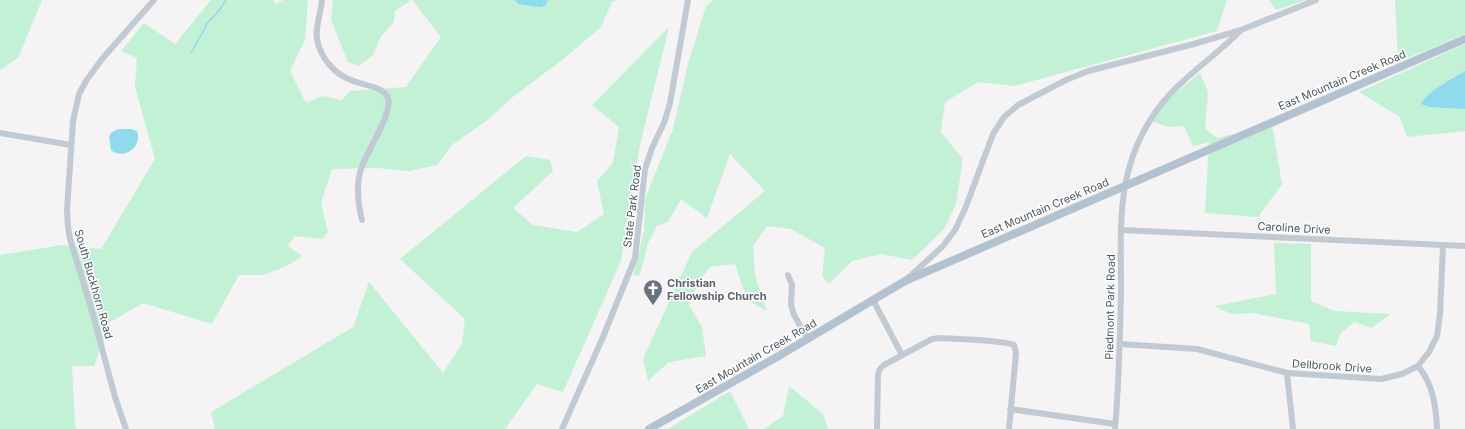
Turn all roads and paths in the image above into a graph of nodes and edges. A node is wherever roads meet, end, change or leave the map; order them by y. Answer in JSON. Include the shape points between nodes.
{"nodes":[{"id":1,"x":154,"y":0,"type":"edge"},
{"id":2,"x":322,"y":0,"type":"edge"},
{"id":3,"x":688,"y":0,"type":"edge"},
{"id":4,"x":1316,"y":0,"type":"edge"},
{"id":5,"x":1241,"y":30,"type":"junction"},
{"id":6,"x":1465,"y":39,"type":"edge"},
{"id":7,"x":0,"y":133,"type":"edge"},
{"id":8,"x":71,"y":145,"type":"junction"},
{"id":9,"x":1124,"y":186,"type":"junction"},
{"id":10,"x":362,"y":220,"type":"dead end"},
{"id":11,"x":1121,"y":230,"type":"junction"},
{"id":12,"x":1443,"y":246,"type":"junction"},
{"id":13,"x":1465,"y":246,"type":"edge"},
{"id":14,"x":788,"y":275,"type":"dead end"},
{"id":15,"x":905,"y":281,"type":"junction"},
{"id":16,"x":873,"y":300,"type":"junction"},
{"id":17,"x":808,"y":339,"type":"junction"},
{"id":18,"x":1120,"y":344,"type":"junction"},
{"id":19,"x":902,"y":355,"type":"junction"},
{"id":20,"x":1418,"y":366,"type":"junction"},
{"id":21,"x":1287,"y":373,"type":"junction"},
{"id":22,"x":1010,"y":409,"type":"junction"},
{"id":23,"x":1115,"y":426,"type":"edge"},
{"id":24,"x":126,"y":429,"type":"edge"},
{"id":25,"x":562,"y":429,"type":"edge"},
{"id":26,"x":649,"y":429,"type":"edge"},
{"id":27,"x":877,"y":429,"type":"edge"},
{"id":28,"x":1008,"y":429,"type":"edge"},
{"id":29,"x":1293,"y":429,"type":"edge"},
{"id":30,"x":1437,"y":429,"type":"edge"}],
"edges":[{"from":1,"to":8,"type":"street","name":"South Buckhorn Road","via":[[86,81],[75,108]]},
{"from":2,"to":10,"type":"street","via":[[317,34],[323,56],[340,74],[352,81],[381,90],[388,100],[383,122],[360,169],[358,193]]},
{"from":3,"to":25,"type":"street","name":"State Park Road","via":[[670,103],[644,174],[635,258]]},
{"from":4,"to":5,"type":"street"},
{"from":5,"to":9,"type":"street","name":"Piedmont Park Road","via":[[1179,86],[1158,109],[1140,138]]},
{"from":5,"to":15,"type":"street","via":[[1088,71],[1018,105],[1004,117],[993,134],[955,230],[943,246]]},
{"from":6,"to":9,"type":"main road","name":"East Mountain Creek Road"},
{"from":7,"to":8,"type":"street"},
{"from":8,"to":24,"type":"street","name":"South Buckhorn Road","via":[[68,228]]},
{"from":9,"to":11,"type":"street","name":"Piedmont Park Road"},
{"from":9,"to":15,"type":"main road","name":"East Mountain Creek Road"},
{"from":11,"to":12,"type":"street","name":"Caroline Drive"},
{"from":11,"to":18,"type":"street","name":"Piedmont Park Road"},
{"from":12,"to":13,"type":"street","name":"Caroline Drive"},
{"from":12,"to":20,"type":"street","name":"Dellbrook Drive","via":[[1444,263],[1438,330],[1433,346]]},
{"from":14,"to":17,"type":"street","via":[[792,285],[791,305],[794,315]]},
{"from":15,"to":16,"type":"main road","name":"East Mountain Creek Road"},
{"from":16,"to":17,"type":"main road","name":"East Mountain Creek Road"},
{"from":16,"to":19,"type":"street"},
{"from":17,"to":26,"type":"main road","name":"East Mountain Creek Road"},
{"from":18,"to":21,"type":"street","name":"Dellbrook Drive","via":[[1197,349]]},
{"from":18,"to":23,"type":"street","name":"Piedmont Park Road"},
{"from":19,"to":22,"type":"street","via":[[938,338],[1013,344],[1016,353]]},
{"from":19,"to":27,"type":"street","via":[[884,365],[879,371]]},
{"from":20,"to":21,"type":"street","name":"Dellbrook Drive","via":[[1402,374],[1381,379]]},
{"from":20,"to":30,"type":"street","via":[[1431,387]]},
{"from":21,"to":29,"type":"street"},
{"from":22,"to":23,"type":"street"},
{"from":22,"to":28,"type":"street"}]}
